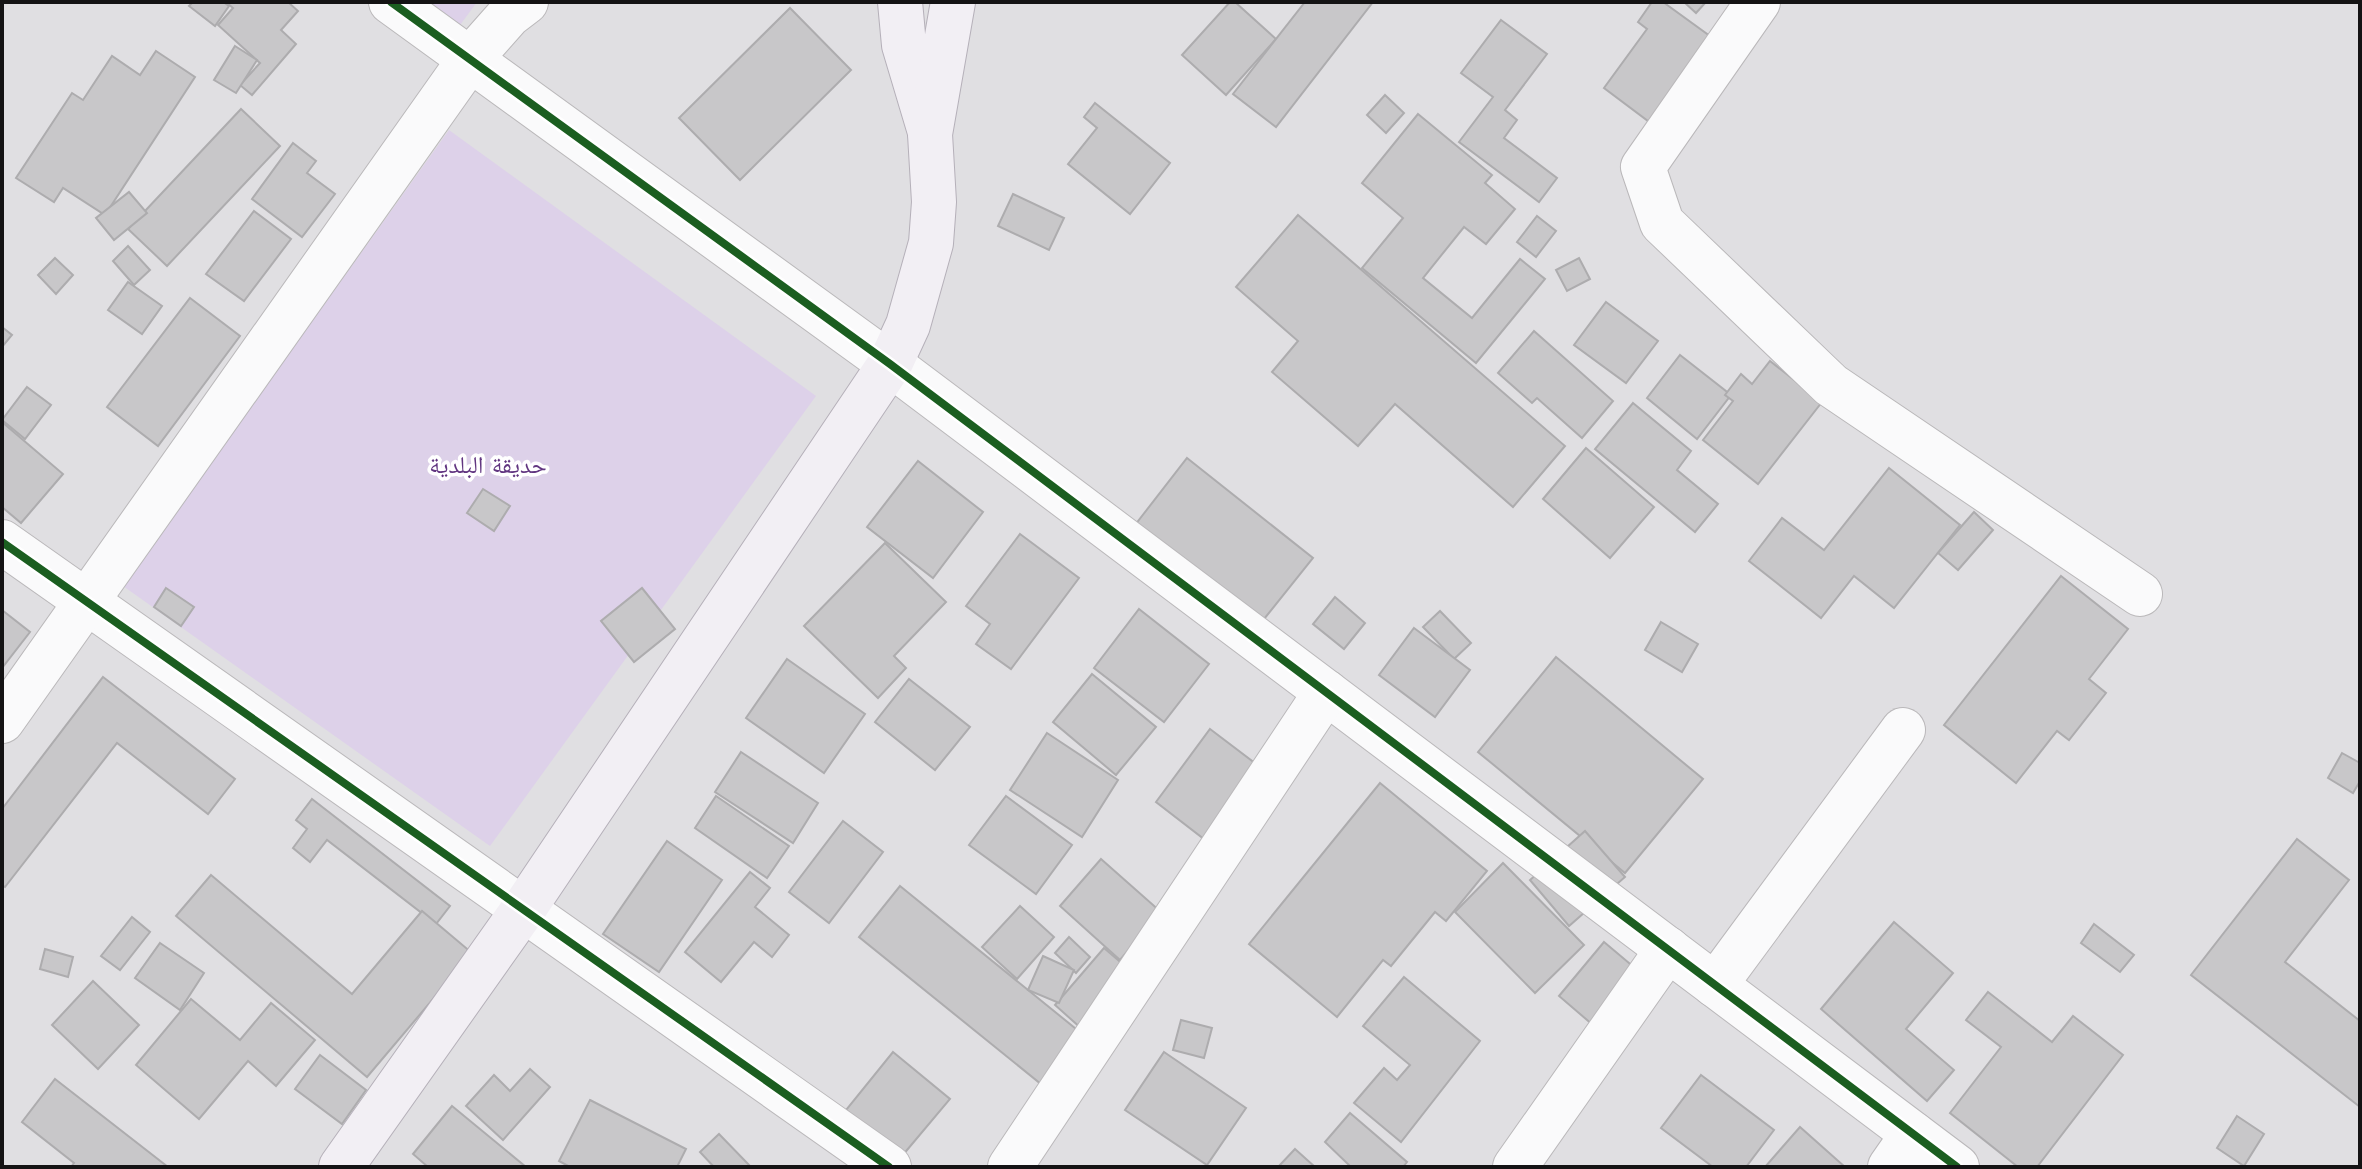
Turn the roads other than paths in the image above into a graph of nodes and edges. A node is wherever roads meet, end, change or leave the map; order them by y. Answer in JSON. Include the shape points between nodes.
{"nodes":[{"id":1,"x":391,"y":2,"type":"edge"},
{"id":2,"x":526,"y":2,"type":"edge"},
{"id":3,"x":900,"y":2,"type":"edge"},
{"id":4,"x":953,"y":2,"type":"edge"},
{"id":5,"x":1758,"y":2,"type":"edge"},
{"id":6,"x":470,"y":59,"type":"junction"},
{"id":7,"x":930,"y":134,"type":"junction"},
{"id":8,"x":890,"y":364,"type":"junction"},
{"id":9,"x":2,"y":542,"type":"edge"},
{"id":10,"x":2140,"y":594,"type":"dead end"},
{"id":11,"x":87,"y":601,"type":"junction"},
{"id":12,"x":1326,"y":692,"type":"junction"},
{"id":13,"x":2,"y":721,"type":"edge"},
{"id":14,"x":1903,"y":730,"type":"dead end"},
{"id":15,"x":525,"y":907,"type":"junction"},
{"id":16,"x":1668,"y":949,"type":"junction"},
{"id":17,"x":1715,"y":985,"type":"junction"},
{"id":18,"x":1901,"y":1150,"type":"edge"},
{"id":19,"x":341,"y":1167,"type":"edge"},
{"id":20,"x":889,"y":1167,"type":"edge"},
{"id":21,"x":1010,"y":1167,"type":"edge"},
{"id":22,"x":1515,"y":1167,"type":"edge"},
{"id":23,"x":1957,"y":1167,"type":"edge"}],
"edges":[{"from":1,"to":6,"type":"street"},
{"from":2,"to":6,"type":"street"},
{"from":3,"to":7,"type":"main road","via":[[904,45]]},
{"from":4,"to":7,"type":"main road"},
{"from":5,"to":10,"type":"street","via":[[1643,167],[1662,223],[1831,385]]},
{"from":6,"to":8,"type":"street"},
{"from":6,"to":11,"type":"street"},
{"from":7,"to":8,"type":"main road","via":[[931,243],[908,325]]},
{"from":8,"to":12,"type":"street"},
{"from":8,"to":15,"type":"main road"},
{"from":9,"to":11,"type":"street"},
{"from":11,"to":13,"type":"street"},
{"from":11,"to":15,"type":"street"},
{"from":12,"to":16,"type":"street"},
{"from":12,"to":21,"type":"street"},
{"from":14,"to":17,"type":"street"},
{"from":15,"to":19,"type":"main road"},
{"from":15,"to":20,"type":"street"},
{"from":16,"to":17,"type":"street"},
{"from":16,"to":22,"type":"street"},
{"from":17,"to":18,"type":"street"},
{"from":18,"to":23,"type":"street"}]}
